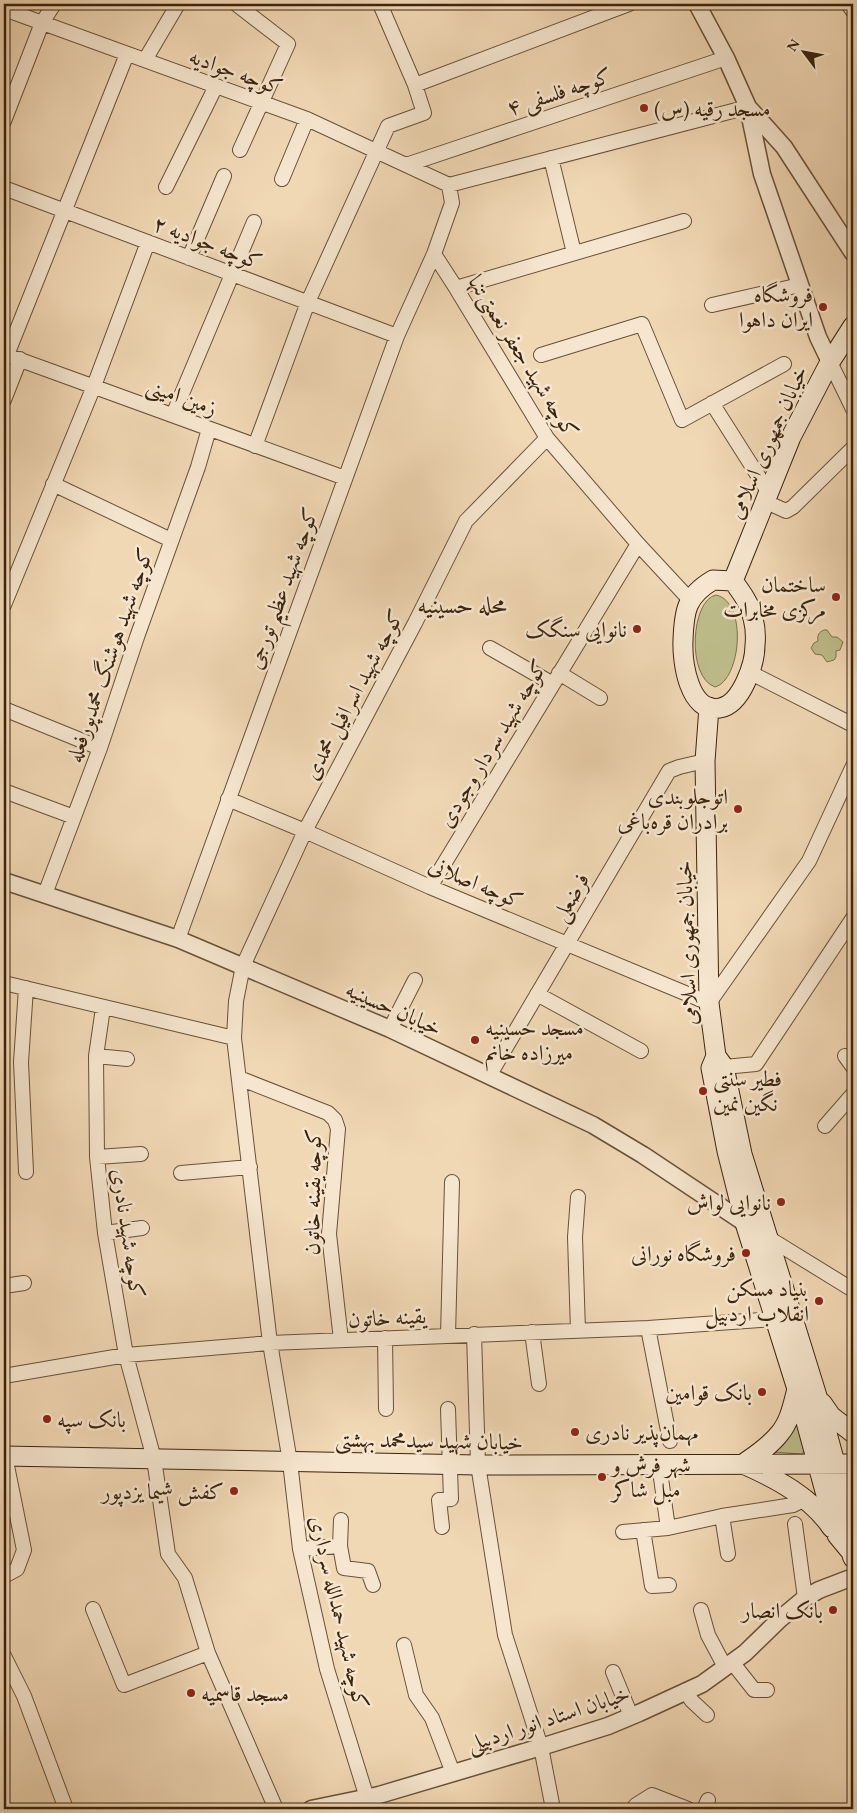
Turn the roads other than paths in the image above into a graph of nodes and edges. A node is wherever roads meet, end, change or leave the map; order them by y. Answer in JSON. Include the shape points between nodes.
{"nodes":[{"id":1,"x":54,"y":4,"type":"edge"},
{"id":2,"x":178,"y":4,"type":"edge"},
{"id":3,"x":236,"y":4,"type":"edge"},
{"id":4,"x":257,"y":4,"type":"edge"},
{"id":5,"x":380,"y":4,"type":"edge"},
{"id":6,"x":629,"y":4,"type":"edge"},
{"id":7,"x":697,"y":4,"type":"edge"},
{"id":8,"x":848,"y":4,"type":"edge"},
{"id":9,"x":4,"y":9,"type":"edge"},
{"id":10,"x":853,"y":12,"type":"edge"},
{"id":11,"x":42,"y":23,"type":"junction"},
{"id":12,"x":263,"y":23,"type":"junction"},
{"id":13,"x":126,"y":54,"type":"junction"},
{"id":14,"x":726,"y":58,"type":"junction"},
{"id":15,"x":145,"y":60,"type":"junction"},
{"id":16,"x":415,"y":85,"type":"junction"},
{"id":17,"x":216,"y":86,"type":"junction"},
{"id":18,"x":260,"y":102,"type":"junction"},
{"id":19,"x":748,"y":107,"type":"junction"},
{"id":20,"x":307,"y":119,"type":"junction"},
{"id":21,"x":4,"y":121,"type":"edge"},
{"id":22,"x":240,"y":150,"type":"dead end"},
{"id":23,"x":377,"y":152,"type":"junction"},
{"id":24,"x":551,"y":158,"type":"junction"},
{"id":25,"x":406,"y":165,"type":"junction"},
{"id":26,"x":224,"y":176,"type":"dead end"},
{"id":27,"x":282,"y":180,"type":"dead end"},
{"id":28,"x":449,"y":185,"type":"junction"},
{"id":29,"x":166,"y":186,"type":"dead end"},
{"id":30,"x":4,"y":188,"type":"edge"},
{"id":31,"x":64,"y":210,"type":"junction"},
{"id":32,"x":684,"y":221,"type":"dead end"},
{"id":33,"x":254,"y":222,"type":"dead end"},
{"id":34,"x":148,"y":242,"type":"junction"},
{"id":35,"x":574,"y":253,"type":"junction"},
{"id":36,"x":853,"y":253,"type":"edge"},
{"id":37,"x":434,"y":254,"type":"junction"},
{"id":38,"x":189,"y":258,"type":"junction"},
{"id":39,"x":232,"y":274,"type":"junction"},
{"id":40,"x":800,"y":285,"type":"junction"},
{"id":41,"x":456,"y":288,"type":"junction"},
{"id":42,"x":308,"y":302,"type":"junction"},
{"id":43,"x":712,"y":306,"type":"dead end"},
{"id":44,"x":853,"y":326,"type":"edge"},
{"id":45,"x":397,"y":336,"type":"junction"},
{"id":46,"x":541,"y":355,"type":"dead end"},
{"id":47,"x":10,"y":356,"type":"edge"},
{"id":48,"x":830,"y":362,"type":"junction"},
{"id":49,"x":784,"y":364,"type":"dead end"},
{"id":50,"x":94,"y":386,"type":"junction"},
{"id":51,"x":4,"y":400,"type":"edge"},
{"id":52,"x":712,"y":403,"type":"junction"},
{"id":53,"x":853,"y":409,"type":"edge"},
{"id":54,"x":173,"y":415,"type":"junction"},
{"id":55,"x":209,"y":429,"type":"junction"},
{"id":56,"x":547,"y":438,"type":"junction"},
{"id":57,"x":256,"y":446,"type":"junction"},
{"id":58,"x":853,"y":448,"type":"edge"},
{"id":59,"x":345,"y":478,"type":"junction"},
{"id":60,"x":53,"y":484,"type":"junction"},
{"id":61,"x":772,"y":500,"type":"junction"},
{"id":62,"x":171,"y":540,"type":"junction"},
{"id":63,"x":638,"y":544,"type":"junction"},
{"id":64,"x":733,"y":582,"type":"junction"},
{"id":65,"x":690,"y":600,"type":"junction"},
{"id":66,"x":4,"y":605,"type":"edge"},
{"id":67,"x":490,"y":648,"type":"dead end"},
{"id":68,"x":749,"y":672,"type":"junction"},
{"id":69,"x":556,"y":679,"type":"junction"},
{"id":70,"x":600,"y":698,"type":"dead end"},
{"id":71,"x":709,"y":707,"type":"junction"},
{"id":72,"x":4,"y":709,"type":"edge"},
{"id":73,"x":853,"y":725,"type":"edge"},
{"id":74,"x":100,"y":748,"type":"junction"},
{"id":75,"x":705,"y":761,"type":"junction"},
{"id":76,"x":853,"y":766,"type":"edge"},
{"id":77,"x":4,"y":791,"type":"edge"},
{"id":78,"x":228,"y":799,"type":"junction"},
{"id":79,"x":74,"y":817,"type":"junction"},
{"id":80,"x":305,"y":831,"type":"junction"},
{"id":81,"x":4,"y":881,"type":"edge"},
{"id":82,"x":430,"y":887,"type":"junction"},
{"id":83,"x":45,"y":894,"type":"junction"},
{"id":84,"x":853,"y":918,"type":"edge"},
{"id":85,"x":178,"y":939,"type":"junction"},
{"id":86,"x":568,"y":943,"type":"junction"},
{"id":87,"x":243,"y":966,"type":"junction"},
{"id":88,"x":415,"y":980,"type":"dead end"},
{"id":89,"x":4,"y":983,"type":"edge"},
{"id":90,"x":26,"y":988,"type":"junction"},
{"id":91,"x":538,"y":994,"type":"junction"},
{"id":92,"x":709,"y":1003,"type":"junction"},
{"id":93,"x":103,"y":1008,"type":"junction"},
{"id":94,"x":390,"y":1029,"type":"junction"},
{"id":95,"x":234,"y":1038,"type":"junction"},
{"id":96,"x":641,"y":1051,"type":"dead end"},
{"id":97,"x":96,"y":1056,"type":"junction"},
{"id":98,"x":127,"y":1059,"type":"dead end"},
{"id":99,"x":720,"y":1061,"type":"junction"},
{"id":100,"x":490,"y":1076,"type":"junction"},
{"id":101,"x":239,"y":1078,"type":"junction"},
{"id":102,"x":853,"y":1094,"type":"edge"},
{"id":103,"x":824,"y":1126,"type":"dead end"},
{"id":104,"x":141,"y":1154,"type":"dead end"},
{"id":105,"x":97,"y":1157,"type":"junction"},
{"id":106,"x":250,"y":1167,"type":"junction"},
{"id":107,"x":26,"y":1172,"type":"dead end"},
{"id":108,"x":181,"y":1173,"type":"dead end"},
{"id":109,"x":452,"y":1182,"type":"dead end"},
{"id":110,"x":578,"y":1197,"type":"dead end"},
{"id":111,"x":745,"y":1222,"type":"junction"},
{"id":112,"x":142,"y":1228,"type":"dead end"},
{"id":113,"x":105,"y":1233,"type":"junction"},
{"id":114,"x":767,"y":1237,"type":"junction"},
{"id":115,"x":24,"y":1283,"type":"dead end"},
{"id":116,"x":4,"y":1286,"type":"edge"},
{"id":117,"x":853,"y":1290,"type":"edge"},
{"id":118,"x":774,"y":1319,"type":"junction"},
{"id":119,"x":648,"y":1328,"type":"junction"},
{"id":120,"x":578,"y":1331,"type":"junction"},
{"id":121,"x":532,"y":1332,"type":"junction"},
{"id":122,"x":474,"y":1334,"type":"junction"},
{"id":123,"x":448,"y":1335,"type":"junction"},
{"id":124,"x":385,"y":1338,"type":"junction"},
{"id":125,"x":340,"y":1340,"type":"junction"},
{"id":126,"x":270,"y":1343,"type":"junction"},
{"id":127,"x":126,"y":1355,"type":"junction"},
{"id":128,"x":4,"y":1376,"type":"edge"},
{"id":129,"x":540,"y":1384,"type":"dead end"},
{"id":130,"x":797,"y":1389,"type":"junction"},
{"id":131,"x":817,"y":1396,"type":"junction"},
{"id":132,"x":386,"y":1409,"type":"dead end"},
{"id":133,"x":448,"y":1410,"type":"dead end"},
{"id":134,"x":853,"y":1433,"type":"edge"},
{"id":135,"x":670,"y":1441,"type":"dead end"},
{"id":136,"x":4,"y":1454,"type":"edge"},
{"id":137,"x":154,"y":1459,"type":"junction"},
{"id":138,"x":290,"y":1462,"type":"junction"},
{"id":139,"x":450,"y":1464,"type":"junction"},
{"id":140,"x":660,"y":1464,"type":"junction"},
{"id":141,"x":743,"y":1464,"type":"junction"},
{"id":142,"x":836,"y":1464,"type":"edge"},
{"id":143,"x":478,"y":1465,"type":"junction"},
{"id":144,"x":805,"y":1500,"type":"junction"},
{"id":145,"x":722,"y":1516,"type":"junction"},
{"id":146,"x":341,"y":1520,"type":"dead end"},
{"id":147,"x":795,"y":1524,"type":"dead end"},
{"id":148,"x":442,"y":1527,"type":"dead end"},
{"id":149,"x":668,"y":1528,"type":"junction"},
{"id":150,"x":643,"y":1530,"type":"junction"},
{"id":151,"x":623,"y":1532,"type":"dead end"},
{"id":152,"x":850,"y":1543,"type":"edge"},
{"id":153,"x":340,"y":1546,"type":"junction"},
{"id":154,"x":300,"y":1550,"type":"junction"},
{"id":155,"x":728,"y":1554,"type":"dead end"},
{"id":156,"x":4,"y":1576,"type":"edge"},
{"id":157,"x":853,"y":1577,"type":"edge"},
{"id":158,"x":373,"y":1585,"type":"dead end"},
{"id":159,"x":670,"y":1585,"type":"dead end"},
{"id":160,"x":805,"y":1598,"type":"junction"},
{"id":161,"x":93,"y":1609,"type":"dead end"},
{"id":162,"x":701,"y":1610,"type":"dead end"},
{"id":163,"x":404,"y":1645,"type":"dead end"},
{"id":164,"x":208,"y":1653,"type":"junction"},
{"id":165,"x":4,"y":1656,"type":"edge"},
{"id":166,"x":729,"y":1665,"type":"junction"},
{"id":167,"x":613,"y":1672,"type":"dead end"},
{"id":168,"x":767,"y":1690,"type":"dead end"},
{"id":169,"x":685,"y":1691,"type":"junction"},
{"id":170,"x":708,"y":1715,"type":"dead end"},
{"id":171,"x":631,"y":1716,"type":"junction"},
{"id":172,"x":541,"y":1747,"type":"junction"},
{"id":173,"x":453,"y":1773,"type":"junction"},
{"id":174,"x":367,"y":1798,"type":"junction"},
{"id":175,"x":66,"y":1809,"type":"edge"},
{"id":176,"x":276,"y":1809,"type":"edge"},
{"id":177,"x":311,"y":1809,"type":"edge"},
{"id":178,"x":553,"y":1809,"type":"edge"},
{"id":179,"x":633,"y":1809,"type":"edge"},
{"id":180,"x":688,"y":1809,"type":"edge"}],
"edges":[{"from":1,"to":11,"type":"street"},
{"from":2,"to":15,"type":"street"},
{"from":3,"to":12,"type":"street"},
{"from":4,"to":12,"type":"street"},
{"from":5,"to":16,"type":"street"},
{"from":6,"to":16,"type":"street"},
{"from":7,"to":14,"type":"street"},
{"from":8,"to":10,"type":"street"},
{"from":9,"to":11,"type":"street","name":"کوچه جوادیه"},
{"from":11,"to":13,"type":"street","name":"کوچه جوادیه"},
{"from":11,"to":21,"type":"street"},
{"from":12,"to":18,"type":"street","via":[[288,44]]},
{"from":13,"to":15,"type":"street","name":"کوچه جوادیه"},
{"from":13,"to":31,"type":"street"},
{"from":14,"to":19,"type":"street"},
{"from":14,"to":25,"type":"street","name":"کوچه فلسفی ۴"},
{"from":15,"to":17,"type":"street","name":"کوچه جوادیه"},
{"from":16,"to":23,"type":"street","via":[[424,113],[388,126]]},
{"from":17,"to":18,"type":"street","name":"کوچه جوادیه"},
{"from":17,"to":29,"type":"street"},
{"from":18,"to":20,"type":"street","name":"کوچه جوادیه"},
{"from":18,"to":22,"type":"street"},
{"from":19,"to":24,"type":"street"},
{"from":19,"to":36,"type":"street","via":[[784,147]]},
{"from":19,"to":40,"type":"street","via":[[762,174]]},
{"from":20,"to":23,"type":"street","name":"کوچه جوادیه"},
{"from":20,"to":27,"type":"street"},
{"from":23,"to":25,"type":"street","name":"کوچه جوادیه"},
{"from":23,"to":42,"type":"street"},
{"from":24,"to":28,"type":"street"},
{"from":24,"to":35,"type":"street"},
{"from":25,"to":28,"type":"street","name":"کوچه جوادیه"},
{"from":26,"to":38,"type":"street"},
{"from":28,"to":37,"type":"street","via":[[452,203]]},
{"from":30,"to":31,"type":"street","name":"کوچه جوادیه ۲"},
{"from":31,"to":34,"type":"street","name":"کوچه جوادیه ۲"},
{"from":31,"to":47,"type":"street"},
{"from":32,"to":35,"type":"street"},
{"from":33,"to":39,"type":"street"},
{"from":34,"to":38,"type":"street","name":"کوچه جوادیه ۲"},
{"from":34,"to":50,"type":"street"},
{"from":35,"to":41,"type":"street"},
{"from":37,"to":41,"type":"street","name":"کوچه شهید جعفر نعمتی‌تنها"},
{"from":37,"to":45,"type":"street","name":"کوچه شهید عظیم تورجی"},
{"from":38,"to":39,"type":"street","name":"کوچه جوادیه ۲"},
{"from":39,"to":42,"type":"street","name":"کوچه جوادیه ۲"},
{"from":39,"to":54,"type":"street"},
{"from":40,"to":43,"type":"street"},
{"from":40,"to":48,"type":"street"},
{"from":41,"to":56,"type":"street","name":"کوچه شهید جعفر نعمتی‌تنها"},
{"from":42,"to":45,"type":"street","name":"کوچه جوادیه ۲"},
{"from":42,"to":57,"type":"street"},
{"from":44,"to":48,"type":"main road","name":"خیابان جمهوری اسلامی"},
{"from":45,"to":59,"type":"street","name":"کوچه شهید عظیم تورجی"},
{"from":46,"to":52,"type":"street","via":[[642,324],[682,420]]},
{"from":47,"to":50,"type":"street","name":"زمین امینی"},
{"from":47,"to":51,"type":"street"},
{"from":48,"to":53,"type":"street"},
{"from":48,"to":61,"type":"main road","name":"خیابان جمهوری اسلامی","via":[[791,437]]},
{"from":49,"to":52,"type":"street"},
{"from":50,"to":54,"type":"street","name":"زمین امینی"},
{"from":50,"to":60,"type":"street"},
{"from":52,"to":61,"type":"street"},
{"from":54,"to":55,"type":"street","name":"زمین امینی"},
{"from":55,"to":57,"type":"street","name":"زمین امینی"},
{"from":55,"to":62,"type":"street","name":"کوچه شهید هوشنگ محمدپورفعله"},
{"from":56,"to":63,"type":"street","name":"کوچه شهید جعفر نعمتی‌تنها"},
{"from":56,"to":80,"type":"street","name":"کوچه شهید اسرافیل محمدی","via":[[466,521]]},
{"from":57,"to":59,"type":"street","name":"زمین امینی"},
{"from":58,"to":61,"type":"street","via":[[793,507],[786,511]]},
{"from":59,"to":78,"type":"street","name":"کوچه شهید عظیم تورجی"},
{"from":60,"to":62,"type":"street"},
{"from":60,"to":66,"type":"street"},
{"from":61,"to":64,"type":"main road","name":"خیابان جمهوری اسلامی"},
{"from":62,"to":74,"type":"street","name":"کوچه شهید هوشنگ محمدپورفعله"},
{"from":63,"to":65,"type":"street","name":"کوچه شهید جعفر نعمتی‌تنها"},
{"from":63,"to":69,"type":"street","name":"کوچه شهید سردار وجودی"},
{"from":64,"to":65,"type":"main road","via":[[713,580],[699,588]]},
{"from":64,"to":68,"type":"main road","via":[[744,595],[753,617],[756,646]]},
{"from":65,"to":71,"type":"main road","via":[[682,647],[686,674],[700,703]]},
{"from":67,"to":69,"type":"street"},
{"from":68,"to":71,"type":"main road","via":[[732,701],[722,708]]},
{"from":68,"to":73,"type":"street"},
{"from":69,"to":70,"type":"street"},
{"from":69,"to":82,"type":"street","name":"کوچه شهید سردار وجودی"},
{"from":71,"to":75,"type":"main road","name":"خیابان جمهوری اسلامی"},
{"from":72,"to":74,"type":"street"},
{"from":74,"to":79,"type":"street","name":"کوچه شهید هوشنگ محمدپورفعله"},
{"from":75,"to":86,"type":"street","name":"فرضعلی","via":[[669,771]]},
{"from":75,"to":92,"type":"main road","name":"خیابان جمهوری اسلامی"},
{"from":76,"to":92,"type":"street","via":[[809,861]]},
{"from":77,"to":79,"type":"street"},
{"from":78,"to":80,"type":"street","name":"کوچه اصلانی"},
{"from":78,"to":85,"type":"street","name":"کوچه شهید عظیم تورجی"},
{"from":79,"to":83,"type":"street","name":"کوچه شهید هوشنگ محمدپورفعله"},
{"from":80,"to":82,"type":"street","name":"کوچه اصلانی"},
{"from":80,"to":87,"type":"street","name":"کوچه شهید اسرافیل محمدی"},
{"from":81,"to":83,"type":"street","name":"خیابان حسینیه"},
{"from":82,"to":86,"type":"street","name":"کوچه اصلانی"},
{"from":83,"to":85,"type":"street","name":"خیابان حسینیه"},
{"from":84,"to":99,"type":"street","via":[[756,1064]]},
{"from":85,"to":87,"type":"street","name":"خیابان حسینیه"},
{"from":86,"to":91,"type":"street","name":"فرضعلی"},
{"from":86,"to":92,"type":"street","name":"کوچه اصلانی"},
{"from":87,"to":94,"type":"street","name":"خیابان حسینیه"},
{"from":87,"to":95,"type":"street","via":[[236,1001]]},
{"from":88,"to":94,"type":"street"},
{"from":89,"to":90,"type":"street"},
{"from":90,"to":93,"type":"street"},
{"from":90,"to":107,"type":"street","via":[[21,1062]]},
{"from":91,"to":96,"type":"street"},
{"from":91,"to":100,"type":"street","name":"فرضعلی"},
{"from":92,"to":99,"type":"main road","name":"خیابان جمهوری اسلامی"},
{"from":93,"to":95,"type":"street"},
{"from":93,"to":97,"type":"street","name":"کوچه شهید نادری"},
{"from":94,"to":100,"type":"street","name":"خیابان حسینیه"},
{"from":95,"to":101,"type":"street"},
{"from":97,"to":98,"type":"street"},
{"from":97,"to":105,"type":"street","name":"کوچه شهید نادری"},
{"from":99,"to":111,"type":"main road","name":"خیابان جمهوری اسلامی","via":[[711,1068]]},
{"from":99,"to":114,"type":"main road","name":"خیابان جمهوری اسلامی","via":[[742,1154]]},
{"from":100,"to":111,"type":"street","name":"خیابان حسینیه","via":[[593,1125]]},
{"from":101,"to":106,"type":"street"},
{"from":101,"to":125,"type":"street","name":"کوچه یقینه خاتون","via":[[328,1113],[335,1120],[338,1129],[329,1234]]},
{"from":102,"to":103,"type":"street"},
{"from":104,"to":105,"type":"street"},
{"from":105,"to":113,"type":"street","name":"کوچه شهید نادری"},
{"from":106,"to":108,"type":"street"},
{"from":106,"to":126,"type":"street"},
{"from":109,"to":123,"type":"street"},
{"from":110,"to":120,"type":"street","via":[[575,1237]]},
{"from":111,"to":118,"type":"main road","name":"خیابان جمهوری اسلامی"},
{"from":112,"to":113,"type":"street"},
{"from":113,"to":127,"type":"street","name":"کوچه شهید نادری"},
{"from":114,"to":117,"type":"street"},
{"from":114,"to":131,"type":"main road","name":"خیابان جمهوری اسلامی"},
{"from":115,"to":116,"type":"street"},
{"from":118,"to":119,"type":"street","name":"یقینه خاتون"},
{"from":118,"to":130,"type":"main road","name":"خیابان جمهوری اسلامی"},
{"from":119,"to":120,"type":"street","name":"یقینه خاتون"},
{"from":119,"to":135,"type":"street"},
{"from":120,"to":121,"type":"street","name":"یقینه خاتون"},
{"from":121,"to":122,"type":"street","name":"یقینه خاتون"},
{"from":121,"to":129,"type":"street"},
{"from":122,"to":123,"type":"street","name":"یقینه خاتون"},
{"from":122,"to":143,"type":"street"},
{"from":123,"to":124,"type":"street","name":"یقینه خاتون"},
{"from":124,"to":125,"type":"street","name":"یقینه خاتون"},
{"from":124,"to":132,"type":"street"},
{"from":125,"to":126,"type":"street","name":"یقینه خاتون"},
{"from":126,"to":127,"type":"street","name":"یقینه خاتون"},
{"from":126,"to":138,"type":"street","name":"کوچه شهید حمدالله سرداری"},
{"from":127,"to":128,"type":"street","name":"یقینه خاتون"},
{"from":127,"to":137,"type":"street","name":"کوچه شهید نادری"},
{"from":130,"to":141,"type":"main road","via":[[789,1418],[781,1432]]},
{"from":130,"to":142,"type":"main road","name":"خیابان جمهوری اسلامی"},
{"from":131,"to":134,"type":"main road","via":[[831,1416]]},
{"from":131,"to":142,"type":"main road","name":"خیابان جمهوری اسلامی"},
{"from":133,"to":139,"type":"street"},
{"from":136,"to":137,"type":"main road","name":"خیابان شهید سیدمحمد بهشتی"},
{"from":136,"to":156,"type":"street","via":[[24,1550],[17,1569]]},
{"from":137,"to":138,"type":"main road","name":"خیابان شهید سیدمحمد بهشتی"},
{"from":137,"to":164,"type":"street","name":"کوچه شهید نادری","via":[[168,1554],[185,1578]]},
{"from":138,"to":139,"type":"main road","name":"خیابان شهید سیدمحمد بهشتی"},
{"from":138,"to":154,"type":"street","name":"کوچه شهید حمدالله سرداری"},
{"from":139,"to":143,"type":"main road","name":"خیابان شهید سیدمحمد بهشتی"},
{"from":139,"to":148,"type":"street","via":[[451,1499],[439,1500]]},
{"from":140,"to":141,"type":"main road","name":"خیابان شهید سیدمحمد بهشتی"},
{"from":140,"to":143,"type":"main road","name":"خیابان شهید سیدمحمد بهشتی"},
{"from":140,"to":149,"type":"street"},
{"from":141,"to":142,"type":"main road","name":"خیابان شهید سیدمحمد بهشتی"},
{"from":141,"to":144,"type":"main road","via":[[777,1479]]},
{"from":142,"to":152,"type":"main road"},
{"from":143,"to":172,"type":"street","via":[[505,1635]]},
{"from":144,"to":145,"type":"street","via":[[793,1505]]},
{"from":144,"to":152,"type":"main road"},
{"from":145,"to":149,"type":"street"},
{"from":145,"to":155,"type":"street"},
{"from":146,"to":153,"type":"street"},
{"from":147,"to":160,"type":"street"},
{"from":149,"to":150,"type":"street"},
{"from":150,"to":151,"type":"street"},
{"from":150,"to":159,"type":"street","via":[[652,1586]]},
{"from":153,"to":154,"type":"street"},
{"from":153,"to":158,"type":"street","via":[[344,1568],[368,1571]]},
{"from":154,"to":174,"type":"street","name":"کوچه شهید حمدالله سرداری","via":[[327,1669]]},
{"from":157,"to":160,"type":"street","name":"خیابان استاد انور اردبیلی"},
{"from":160,"to":166,"type":"street","name":"خیابان استاد انور اردبیلی"},
{"from":161,"to":164,"type":"street","via":[[124,1685]]},
{"from":162,"to":166,"type":"street","via":[[708,1635]]},
{"from":163,"to":173,"type":"street","via":[[416,1695],[432,1718]]},
{"from":164,"to":176,"type":"street","name":"کوچه شهید نادری"},
{"from":165,"to":175,"type":"street","via":[[24,1696]]},
{"from":166,"to":168,"type":"street","via":[[754,1690]]},
{"from":166,"to":169,"type":"street","name":"خیابان استاد انور اردبیلی","via":[[702,1684]]},
{"from":167,"to":171,"type":"street"},
{"from":169,"to":170,"type":"street"},
{"from":169,"to":171,"type":"street","name":"خیابان استاد انور اردبیلی"},
{"from":171,"to":172,"type":"street","name":"خیابان استاد انور اردبیلی"},
{"from":172,"to":173,"type":"street","name":"خیابان استاد انور اردبیلی"},
{"from":172,"to":178,"type":"street"},
{"from":173,"to":174,"type":"street","name":"خیابان استاد انور اردبیلی"},
{"from":174,"to":177,"type":"street","name":"خیابان استاد انور اردبیلی"},
{"from":179,"to":180,"type":"street","via":[[652,1795]]}]}
